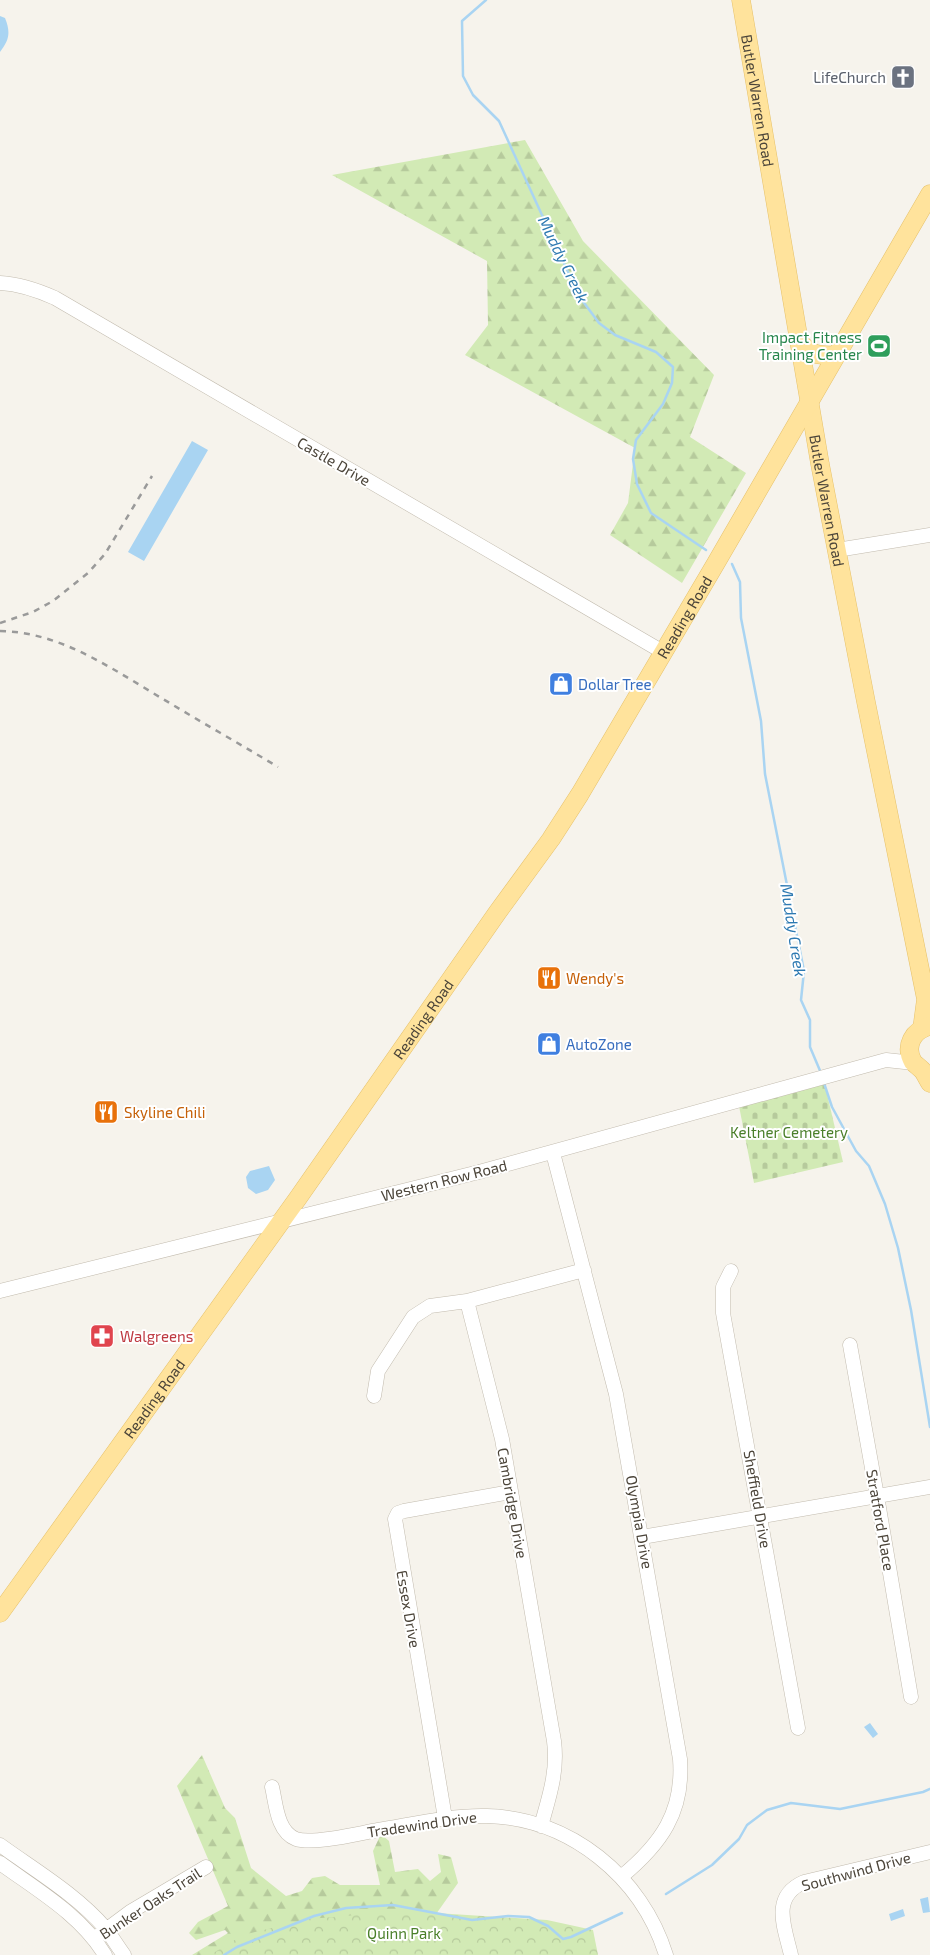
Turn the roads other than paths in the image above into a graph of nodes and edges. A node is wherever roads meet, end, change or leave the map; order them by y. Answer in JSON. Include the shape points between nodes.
{"nodes":[{"id":1,"x":741,"y":0,"type":"edge"},
{"id":2,"x":930,"y":194,"type":"edge"},
{"id":3,"x":0,"y":283,"type":"edge"},
{"id":4,"x":800,"y":341,"type":"junction"},
{"id":5,"x":836,"y":355,"type":"junction"},
{"id":6,"x":810,"y":402,"type":"junction"},
{"id":7,"x":785,"y":445,"type":"junction"},
{"id":8,"x":818,"y":450,"type":"junction"},
{"id":9,"x":930,"y":535,"type":"edge"},
{"id":10,"x":837,"y":550,"type":"junction"},
{"id":11,"x":663,"y":652,"type":"junction"},
{"id":12,"x":928,"y":1001,"type":"edge"},
{"id":13,"x":926,"y":1027,"type":"edge"},
{"id":14,"x":910,"y":1042,"type":"junction"},
{"id":15,"x":886,"y":1060,"type":"junction"},
{"id":16,"x":924,"y":1072,"type":"edge"},
{"id":17,"x":554,"y":1153,"type":"junction"},
{"id":18,"x":280,"y":1222,"type":"junction"},
{"id":19,"x":584,"y":1270,"type":"junction"},
{"id":20,"x":731,"y":1271,"type":"dead end"},
{"id":21,"x":0,"y":1291,"type":"edge"},
{"id":22,"x":467,"y":1301,"type":"junction"},
{"id":23,"x":850,"y":1345,"type":"dead end"},
{"id":24,"x":374,"y":1396,"type":"dead end"},
{"id":25,"x":930,"y":1486,"type":"edge"},
{"id":26,"x":511,"y":1492,"type":"junction"},
{"id":27,"x":877,"y":1496,"type":"junction"},
{"id":28,"x":760,"y":1517,"type":"junction"},
{"id":29,"x":642,"y":1537,"type":"junction"},
{"id":30,"x":0,"y":1613,"type":"edge"},
{"id":31,"x":911,"y":1696,"type":"dead end"},
{"id":32,"x":798,"y":1728,"type":"dead end"},
{"id":33,"x":272,"y":1787,"type":"dead end"},
{"id":34,"x":446,"y":1818,"type":"junction"},
{"id":35,"x":541,"y":1826,"type":"junction"},
{"id":36,"x":0,"y":1845,"type":"edge"},
{"id":37,"x":930,"y":1852,"type":"edge"},
{"id":38,"x":0,"y":1864,"type":"edge"},
{"id":39,"x":206,"y":1867,"type":"dead end"},
{"id":40,"x":622,"y":1877,"type":"junction"},
{"id":41,"x":106,"y":1930,"type":"junction"},
{"id":42,"x":94,"y":1939,"type":"junction"},
{"id":43,"x":105,"y":1955,"type":"edge"},
{"id":44,"x":124,"y":1955,"type":"edge"},
{"id":45,"x":666,"y":1955,"type":"edge"},
{"id":46,"x":791,"y":1955,"type":"edge"}],
"edges":[{"from":1,"to":4,"type":"main road","name":"Butler Warren Road"},
{"from":2,"to":5,"type":"main road","name":"Reading Road"},
{"from":3,"to":11,"type":"street","name":"Castle Drive","via":[[37,290],[55,298]]},
{"from":4,"to":5,"type":"main road","via":[[810,353]]},
{"from":4,"to":6,"type":"main road","name":"Butler Warren Road"},
{"from":5,"to":6,"type":"main road","name":"Reading Road"},
{"from":6,"to":7,"type":"main road","name":"Reading Road"},
{"from":6,"to":8,"type":"main road","name":"Butler Warren Road"},
{"from":7,"to":8,"type":"main road","via":[[798,443]]},
{"from":7,"to":11,"type":"main road","name":"Reading Road"},
{"from":8,"to":10,"type":"main road","name":"Butler Warren Road"},
{"from":9,"to":10,"type":"street"},
{"from":10,"to":12,"type":"main road","name":"Butler Warren Road"},
{"from":11,"to":18,"type":"main road","name":"Reading Road","via":[[551,839]]},
{"from":12,"to":13,"type":"main road","name":"Butler Warren Road"},
{"from":13,"to":14,"type":"main road","name":"Butler Warren Road"},
{"from":14,"to":15,"type":"street","name":"Western Row Road"},
{"from":14,"to":16,"type":"main road","via":[[910,1053]]},
{"from":15,"to":16,"type":"street","name":"Western Row Road"},
{"from":15,"to":17,"type":"street","name":"Western Row Road"},
{"from":17,"to":18,"type":"street","name":"Western Row Road"},
{"from":17,"to":19,"type":"street","name":"Olympia Drive"},
{"from":18,"to":21,"type":"street","name":"Western Row Road"},
{"from":18,"to":30,"type":"main road","name":"Reading Road"},
{"from":19,"to":22,"type":"street"},
{"from":19,"to":29,"type":"street","name":"Olympia Drive","via":[[616,1394]]},
{"from":20,"to":28,"type":"street","name":"Sheffield Drive","via":[[724,1287],[724,1312]]},
{"from":22,"to":24,"type":"street","via":[[430,1306],[413,1317],[378,1371]]},
{"from":22,"to":26,"type":"street","name":"Cambridge Drive","via":[[498,1421]]},
{"from":23,"to":27,"type":"street","name":"Stratford Place"},
{"from":25,"to":27,"type":"street"},
{"from":26,"to":34,"type":"street","name":"Essex Drive","via":[[404,1511],[395,1519]]},
{"from":26,"to":35,"type":"street","name":"Cambridge Drive","via":[[556,1754],[554,1780]]},
{"from":27,"to":28,"type":"street"},
{"from":27,"to":31,"type":"street","name":"Stratford Place"},
{"from":28,"to":29,"type":"street"},
{"from":28,"to":32,"type":"street","name":"Sheffield Drive"},
{"from":29,"to":40,"type":"street","name":"Olympia Drive","via":[[680,1759],[680,1785],[674,1810],[663,1834]]},
{"from":33,"to":34,"type":"street","name":"Tradewind Drive","via":[[282,1826],[290,1836],[302,1841]]},
{"from":34,"to":35,"type":"street","name":"Tradewind Drive","via":[[507,1817]]},
{"from":35,"to":40,"type":"street","name":"Tradewind Drive","via":[[581,1844]]},
{"from":36,"to":41,"type":"street","via":[[70,1895]]},
{"from":37,"to":46,"type":"street","name":"Southwind Drive","via":[[804,1882],[792,1889],[784,1900],[782,1913]]},
{"from":38,"to":42,"type":"street","via":[[66,1912]]},
{"from":39,"to":41,"type":"street","name":"Bunker Oaks Trail"},
{"from":40,"to":45,"type":"street","name":"Tradewind Drive","via":[[653,1922]]},
{"from":41,"to":42,"type":"street","name":"Bunker Oaks Trail"},
{"from":41,"to":44,"type":"street"},
{"from":42,"to":43,"type":"street"}]}
